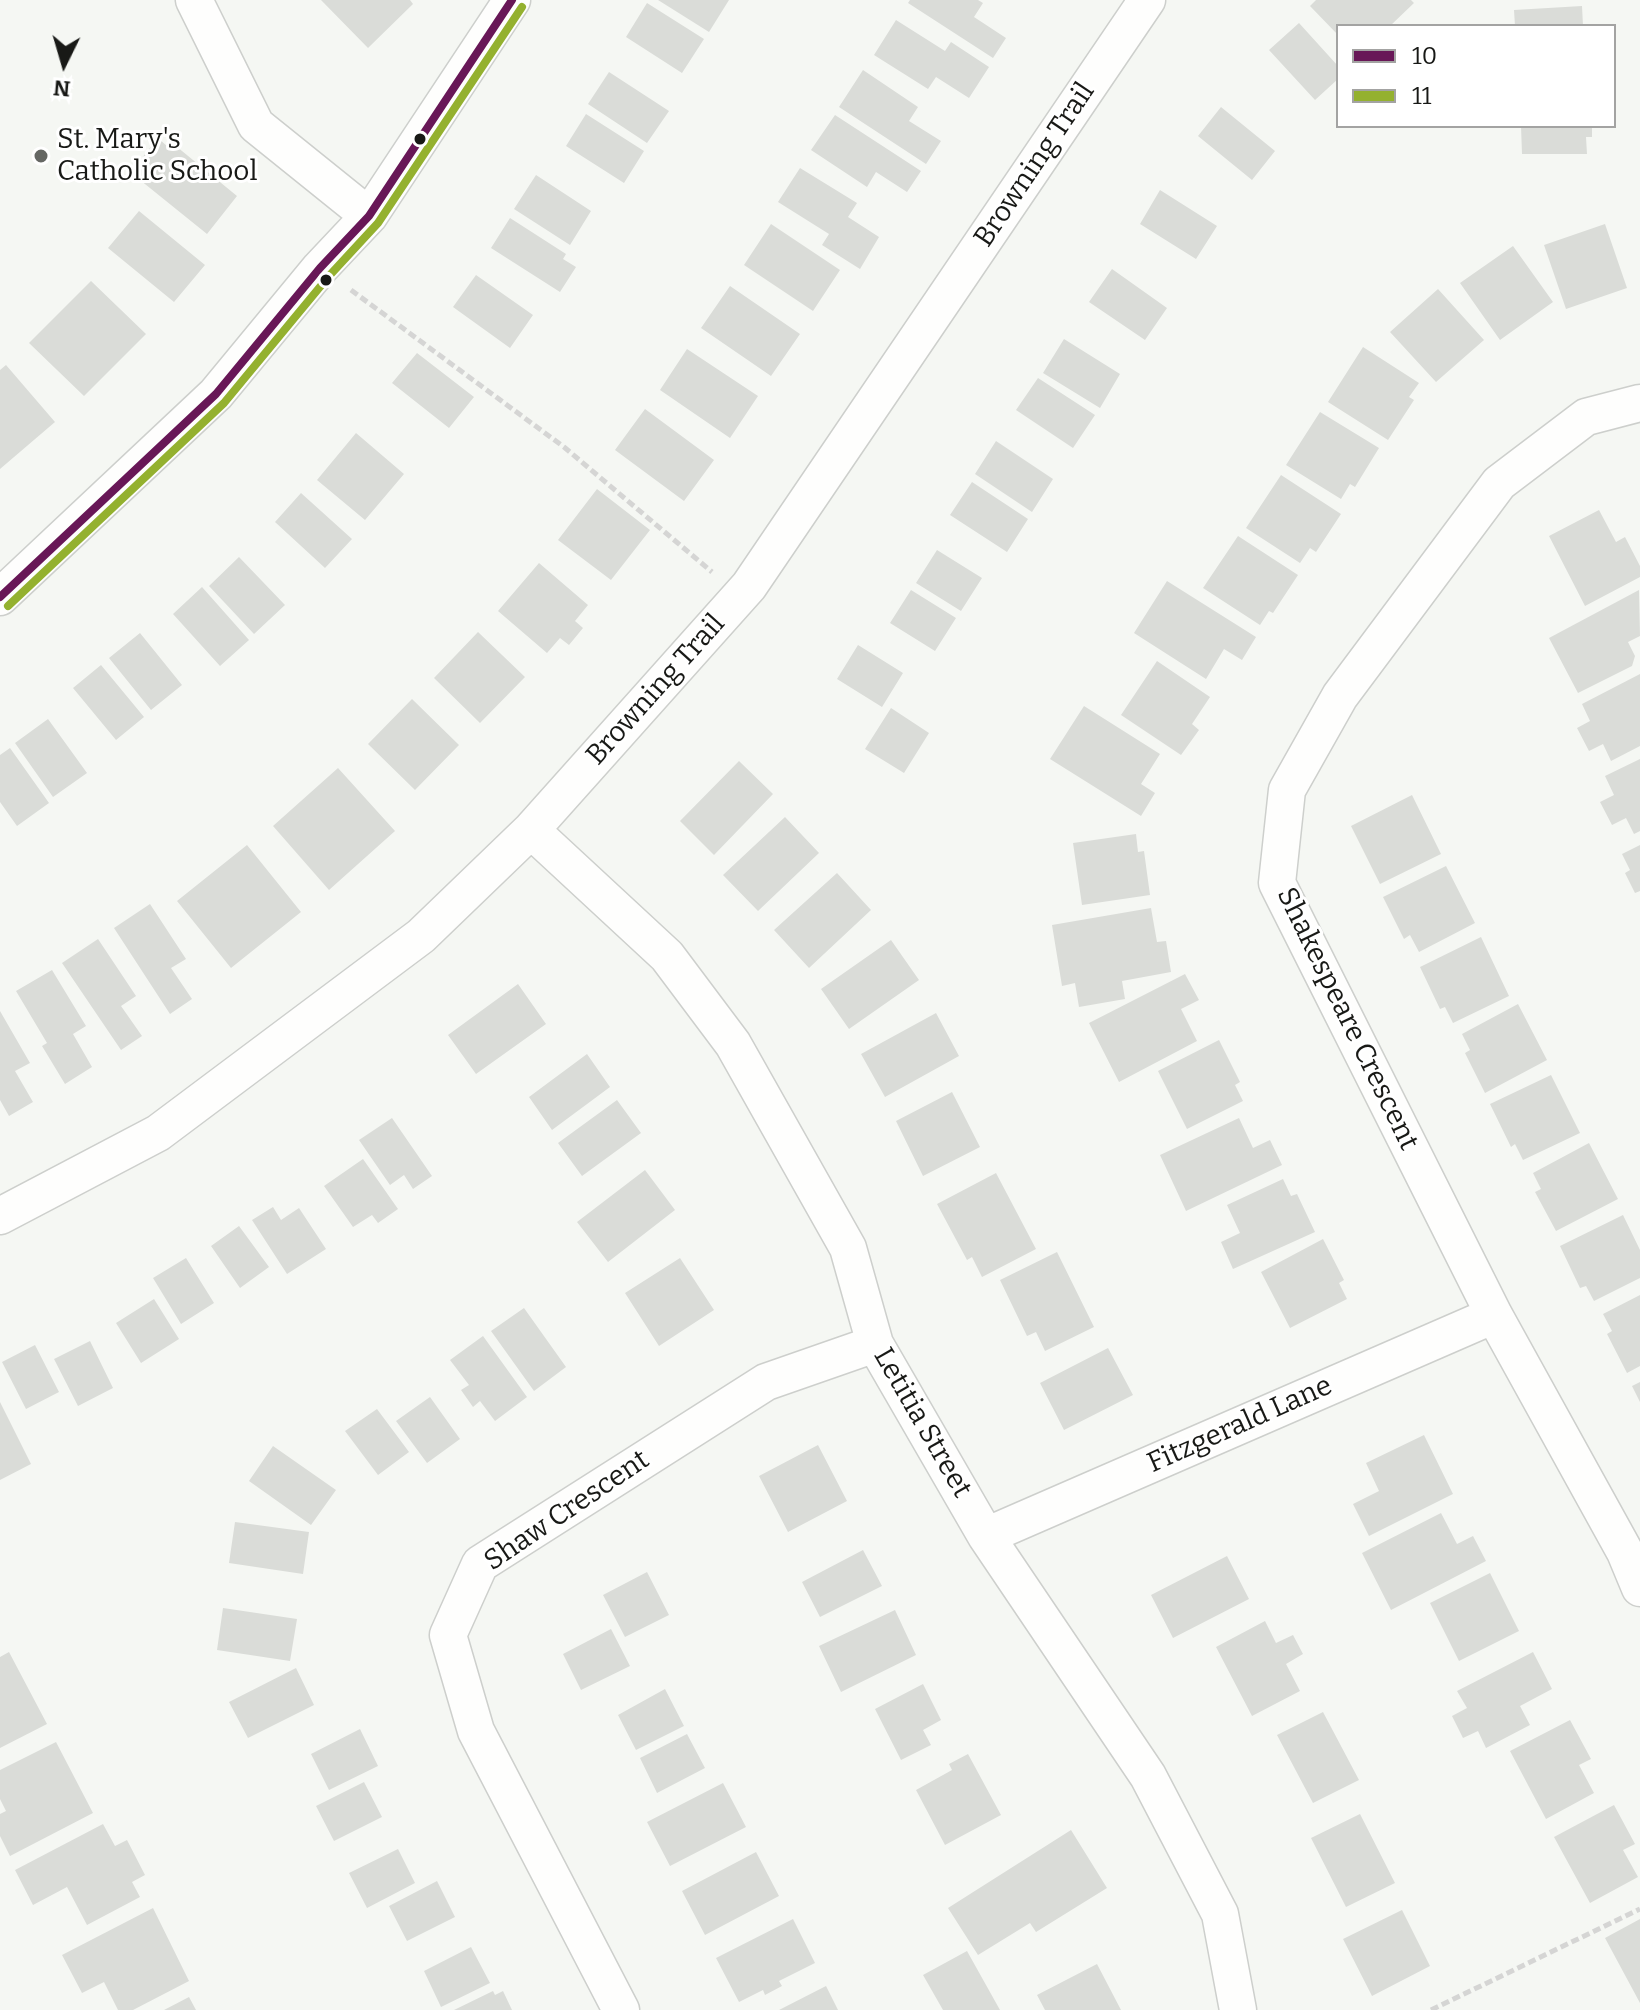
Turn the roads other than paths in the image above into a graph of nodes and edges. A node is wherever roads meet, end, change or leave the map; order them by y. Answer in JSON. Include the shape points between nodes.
{"nodes":[{"id":1,"x":194,"y":0,"type":"edge"},
{"id":2,"x":512,"y":0,"type":"edge"},
{"id":3,"x":1147,"y":0,"type":"edge"},
{"id":4,"x":369,"y":216,"type":"junction"},
{"id":5,"x":1640,"y":403,"type":"edge"},
{"id":6,"x":0,"y":597,"type":"edge"},
{"id":7,"x":531,"y":830,"type":"junction"},
{"id":8,"x":0,"y":1216,"type":"edge"},
{"id":9,"x":1494,"y":1315,"type":"junction"},
{"id":10,"x":875,"y":1344,"type":"junction"},
{"id":11,"x":986,"y":1536,"type":"junction"},
{"id":12,"x":1640,"y":1588,"type":"edge"},
{"id":13,"x":621,"y":2010,"type":"edge"},
{"id":14,"x":1238,"y":2010,"type":"edge"}],
"edges":[{"from":1,"to":4,"type":"street","via":[[256,125]]},
{"from":2,"to":4,"type":"street"},
{"from":3,"to":7,"type":"street","name":"Browning Trail","via":[[749,586]]},
{"from":4,"to":6,"type":"street","via":[[216,394]]},
{"from":5,"to":9,"type":"street","name":"Shakespeare Crescent","via":[[1586,417],[1499,483],[1340,696],[1287,790],[1277,883]]},
{"from":7,"to":8,"type":"street","name":"Browning Trail","via":[[421,936],[158,1133]]},
{"from":7,"to":10,"type":"street","name":"Letitia Street","via":[[667,956],[733,1044],[848,1248]]},
{"from":9,"to":11,"type":"street","name":"Fitzgerald Lane"},
{"from":9,"to":12,"type":"street","name":"Shakespeare Crescent"},
{"from":10,"to":11,"type":"street","name":"Letitia Street"},
{"from":10,"to":13,"type":"street","name":"Shaw Crescent","via":[[766,1382],[480,1564],[448,1635],[476,1731]]},
{"from":11,"to":14,"type":"street","name":"Letitia Street","via":[[1148,1776],[1220,1914]]}]}
